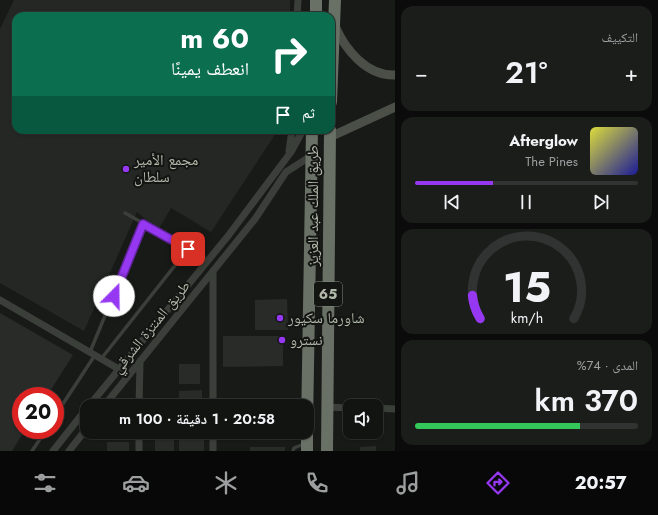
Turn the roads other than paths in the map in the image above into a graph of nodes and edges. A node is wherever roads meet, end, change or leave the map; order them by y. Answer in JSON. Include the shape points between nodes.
{"nodes":[{"id":1,"x":298,"y":0,"type":"edge"},
{"id":2,"x":316,"y":0,"type":"edge"},
{"id":3,"x":335,"y":0,"type":"edge"},
{"id":4,"x":297,"y":12,"type":"edge"},
{"id":5,"x":316,"y":12,"type":"edge"},
{"id":6,"x":334,"y":12,"type":"edge"},
{"id":7,"x":335,"y":25,"type":"edge"},
{"id":8,"x":395,"y":74,"type":"edge"},
{"id":9,"x":395,"y":106,"type":"edge"},
{"id":10,"x":335,"y":131,"type":"edge"},
{"id":11,"x":291,"y":134,"type":"edge"},
{"id":12,"x":301,"y":134,"type":"edge"},
{"id":13,"x":312,"y":134,"type":"edge"},
{"id":14,"x":330,"y":134,"type":"edge"},
{"id":15,"x":311,"y":156,"type":"junction"},
{"id":16,"x":288,"y":157,"type":"junction"},
{"id":17,"x":125,"y":213,"type":"dead end"},
{"id":18,"x":143,"y":224,"type":"junction"},
{"id":19,"x":188,"y":249,"type":"junction"},
{"id":20,"x":208,"y":260,"type":"junction"},
{"id":21,"x":214,"y":271,"type":"junction"},
{"id":22,"x":0,"y":300,"type":"edge"},
{"id":23,"x":95,"y":356,"type":"junction"},
{"id":24,"x":140,"y":363,"type":"junction"},
{"id":25,"x":118,"y":369,"type":"junction"},
{"id":26,"x":129,"y":375,"type":"junction"},
{"id":27,"x":94,"y":399,"type":"edge"},
{"id":28,"x":110,"y":399,"type":"edge"},
{"id":29,"x":139,"y":399,"type":"edge"},
{"id":30,"x":213,"y":399,"type":"edge"},
{"id":31,"x":307,"y":399,"type":"edge"},
{"id":32,"x":64,"y":402,"type":"edge"},
{"id":33,"x":327,"y":407,"type":"junction"},
{"id":34,"x":343,"y":408,"type":"edge"},
{"id":35,"x":383,"y":408,"type":"edge"},
{"id":36,"x":395,"y":409,"type":"edge"},
{"id":37,"x":80,"y":417,"type":"edge"},
{"id":38,"x":80,"y":437,"type":"edge"},
{"id":39,"x":40,"y":439,"type":"edge"},
{"id":40,"x":139,"y":439,"type":"edge"},
{"id":41,"x":213,"y":439,"type":"edge"},
{"id":42,"x":307,"y":442,"type":"edge"},
{"id":43,"x":32,"y":451,"type":"edge"},
{"id":44,"x":53,"y":451,"type":"edge"},
{"id":45,"x":69,"y":451,"type":"edge"},
{"id":46,"x":139,"y":451,"type":"edge"},
{"id":47,"x":213,"y":451,"type":"edge"},
{"id":48,"x":292,"y":451,"type":"edge"},
{"id":49,"x":327,"y":451,"type":"edge"}],
"edges":[{"from":1,"to":4,"type":"street"},
{"from":2,"to":5,"type":"highway"},
{"from":3,"to":6,"type":"highway"},
{"from":7,"to":8,"type":"street","via":[[348,50],[361,62],[374,71]]},
{"from":9,"to":10,"type":"street"},
{"from":11,"to":16,"type":"street"},
{"from":12,"to":16,"type":"street"},
{"from":13,"to":15,"type":"highway","name":"طريق الملك عبد العزيز"},
{"from":14,"to":33,"type":"highway","name":"طريق الملك عبد العزيز","number":"65"},
{"from":15,"to":21,"type":"street","name":"طريق المنتزة الشرقي","via":[[286,172],[255,219]]},
{"from":15,"to":31,"type":"highway","name":"طريق الملك عبد العزيز","number":"65"},
{"from":16,"to":20,"type":"street"},
{"from":17,"to":18,"type":"lane"},
{"from":18,"to":19,"type":"lane"},
{"from":18,"to":23,"type":"lane"},
{"from":19,"to":20,"type":"lane"},
{"from":19,"to":23,"type":"lane"},
{"from":20,"to":25,"type":"street"},
{"from":21,"to":24,"type":"street","name":"طريق المنتزة الشرقي"},
{"from":21,"to":30,"type":"street"},
{"from":22,"to":23,"type":"street"},
{"from":23,"to":25,"type":"street"},
{"from":23,"to":32,"type":"lane"},
{"from":24,"to":26,"type":"street","name":"طريق المنتزة الشرقي"},
{"from":24,"to":29,"type":"street"},
{"from":25,"to":26,"type":"street"},
{"from":25,"to":27,"type":"street"},
{"from":26,"to":28,"type":"street","name":"طريق المنتزة الشرقي"},
{"from":33,"to":34,"type":"street"},
{"from":33,"to":49,"type":"highway","name":"طريق الملك عبد العزيز","number":"65"},
{"from":35,"to":36,"type":"street"},
{"from":37,"to":44,"type":"street"},
{"from":38,"to":45,"type":"street"},
{"from":39,"to":43,"type":"lane"},
{"from":40,"to":46,"type":"street"},
{"from":41,"to":47,"type":"street"},
{"from":42,"to":48,"type":"lane"}]}
